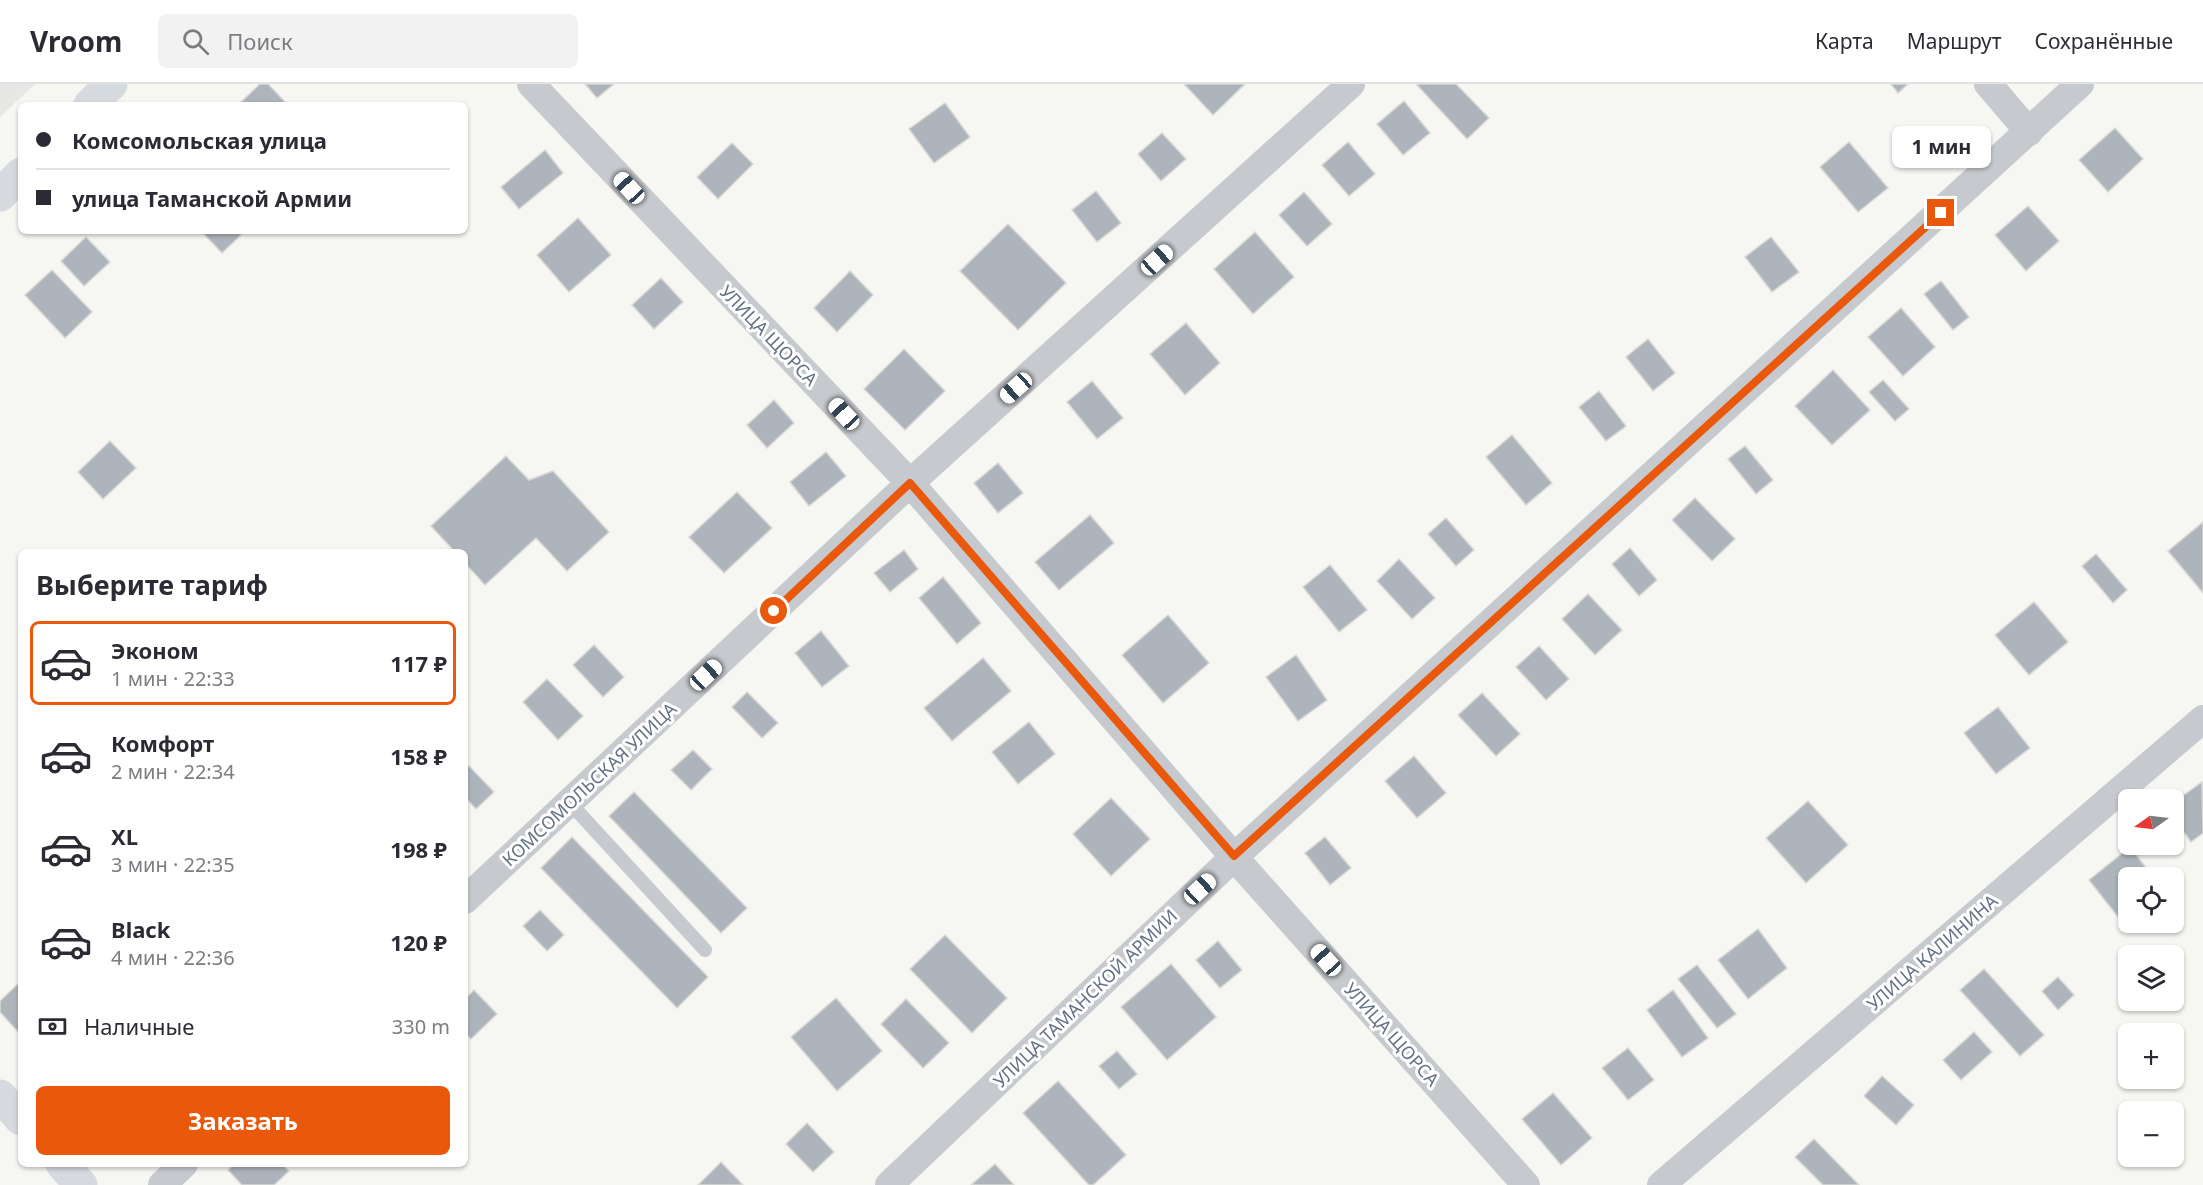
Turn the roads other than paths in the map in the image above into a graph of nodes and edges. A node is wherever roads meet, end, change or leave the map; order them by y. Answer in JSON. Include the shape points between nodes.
{"nodes":[{"id":1,"x":111,"y":84,"type":"edge"},
{"id":2,"x":531,"y":84,"type":"edge"},
{"id":3,"x":1351,"y":84,"type":"edge"},
{"id":4,"x":1988,"y":84,"type":"edge"},
{"id":5,"x":2080,"y":84,"type":"edge"},
{"id":6,"x":93,"y":102,"type":"edge"},
{"id":7,"x":2029,"y":132,"type":"junction"},
{"id":8,"x":18,"y":177,"type":"edge"},
{"id":9,"x":0,"y":195,"type":"edge"},
{"id":10,"x":910,"y":483,"type":"junction"},
{"id":11,"x":2203,"y":719,"type":"edge"},
{"id":12,"x":570,"y":802,"type":"junction"},
{"id":13,"x":1234,"y":856,"type":"junction"},
{"id":14,"x":468,"y":897,"type":"edge"},
{"id":15,"x":705,"y":950,"type":"dead end"},
{"id":16,"x":0,"y":1096,"type":"edge"},
{"id":17,"x":18,"y":1116,"type":"edge"},
{"id":18,"x":65,"y":1167,"type":"edge"},
{"id":19,"x":181,"y":1167,"type":"edge"},
{"id":20,"x":81,"y":1185,"type":"edge"},
{"id":21,"x":162,"y":1185,"type":"edge"},
{"id":22,"x":889,"y":1185,"type":"edge"},
{"id":23,"x":1526,"y":1185,"type":"edge"},
{"id":24,"x":1661,"y":1185,"type":"edge"}],
"edges":[{"from":1,"to":6,"type":"street"},
{"from":2,"to":10,"type":"street","name":"УЛИЦА ЩОРСА"},
{"from":3,"to":10,"type":"street","name":"КОМСОМОЛЬСКАЯ УЛИЦА"},
{"from":4,"to":7,"type":"street"},
{"from":5,"to":7,"type":"street","name":"УЛИЦА ТАМАНСКОЙ АРМИИ"},
{"from":7,"to":13,"type":"street","name":"УЛИЦА ТАМАНСКОЙ АРМИИ"},
{"from":8,"to":9,"type":"street"},
{"from":10,"to":12,"type":"street","name":"КОМСОМОЛЬСКАЯ УЛИЦА"},
{"from":10,"to":13,"type":"street","name":"УЛИЦА ЩОРСА"},
{"from":11,"to":24,"type":"street","name":"УЛИЦА КАЛИНИНА"},
{"from":12,"to":14,"type":"street","name":"КОМСОМОЛЬСКАЯ УЛИЦА"},
{"from":12,"to":15,"type":"lane"},
{"from":13,"to":22,"type":"street","name":"УЛИЦА ТАМАНСКОЙ АРМИИ"},
{"from":13,"to":23,"type":"street","name":"УЛИЦА ЩОРСА"},
{"from":16,"to":17,"type":"street"},
{"from":18,"to":20,"type":"street"},
{"from":19,"to":21,"type":"street"}]}
